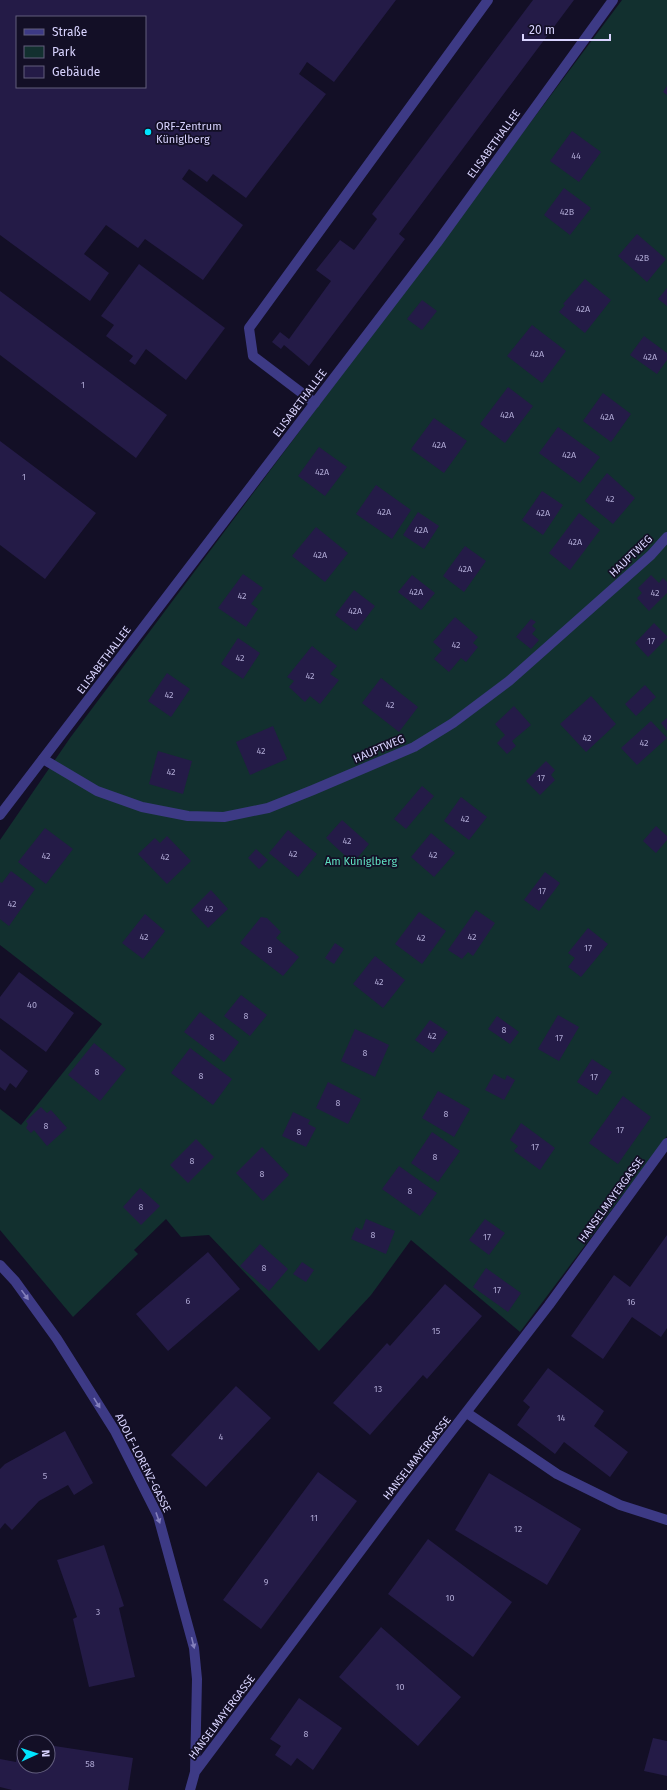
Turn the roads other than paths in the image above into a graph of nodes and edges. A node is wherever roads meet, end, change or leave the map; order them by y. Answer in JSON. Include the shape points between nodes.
{"nodes":[{"id":1,"x":488,"y":0,"type":"edge"},
{"id":2,"x":613,"y":0,"type":"edge"},
{"id":3,"x":314,"y":403,"type":"junction"},
{"id":4,"x":667,"y":537,"type":"edge"},
{"id":5,"x":43,"y":759,"type":"junction"},
{"id":6,"x":0,"y":815,"type":"edge"},
{"id":7,"x":667,"y":1143,"type":"edge"},
{"id":8,"x":0,"y":1266,"type":"edge"},
{"id":9,"x":467,"y":1413,"type":"junction"},
{"id":10,"x":667,"y":1520,"type":"edge"},
{"id":11,"x":195,"y":1772,"type":"junction"},
{"id":12,"x":190,"y":1790,"type":"edge"}],
"edges":[{"from":1,"to":3,"type":"street","via":[[249,328],[253,356]]},
{"from":2,"to":3,"type":"street","name":"ELISABETHALLEE","via":[[437,243]]},
{"from":3,"to":5,"type":"street","name":"ELISABETHALLEE"},
{"from":4,"to":5,"type":"street","name":"HAUPTWEG","via":[[651,555],[509,681],[453,724],[414,747],[268,808],[224,817],[188,816],[142,807],[97,791]]},
{"from":5,"to":6,"type":"street","name":"ELISABETHALLEE"},
{"from":7,"to":9,"type":"street","name":"HANSELMAYERGASSE"},
{"from":8,"to":11,"type":"street","name":"ADOLF-LORENZ-GASSE","one_way":true,"via":[[15,1281],[57,1339],[115,1431],[158,1516],[194,1648],[197,1679]]},
{"from":9,"to":10,"type":"street","via":[[557,1474],[620,1505]]},
{"from":9,"to":11,"type":"street","name":"HANSELMAYERGASSE","via":[[403,1494]]},
{"from":11,"to":12,"type":"street","name":"HANSELMAYERGASSE"}]}
